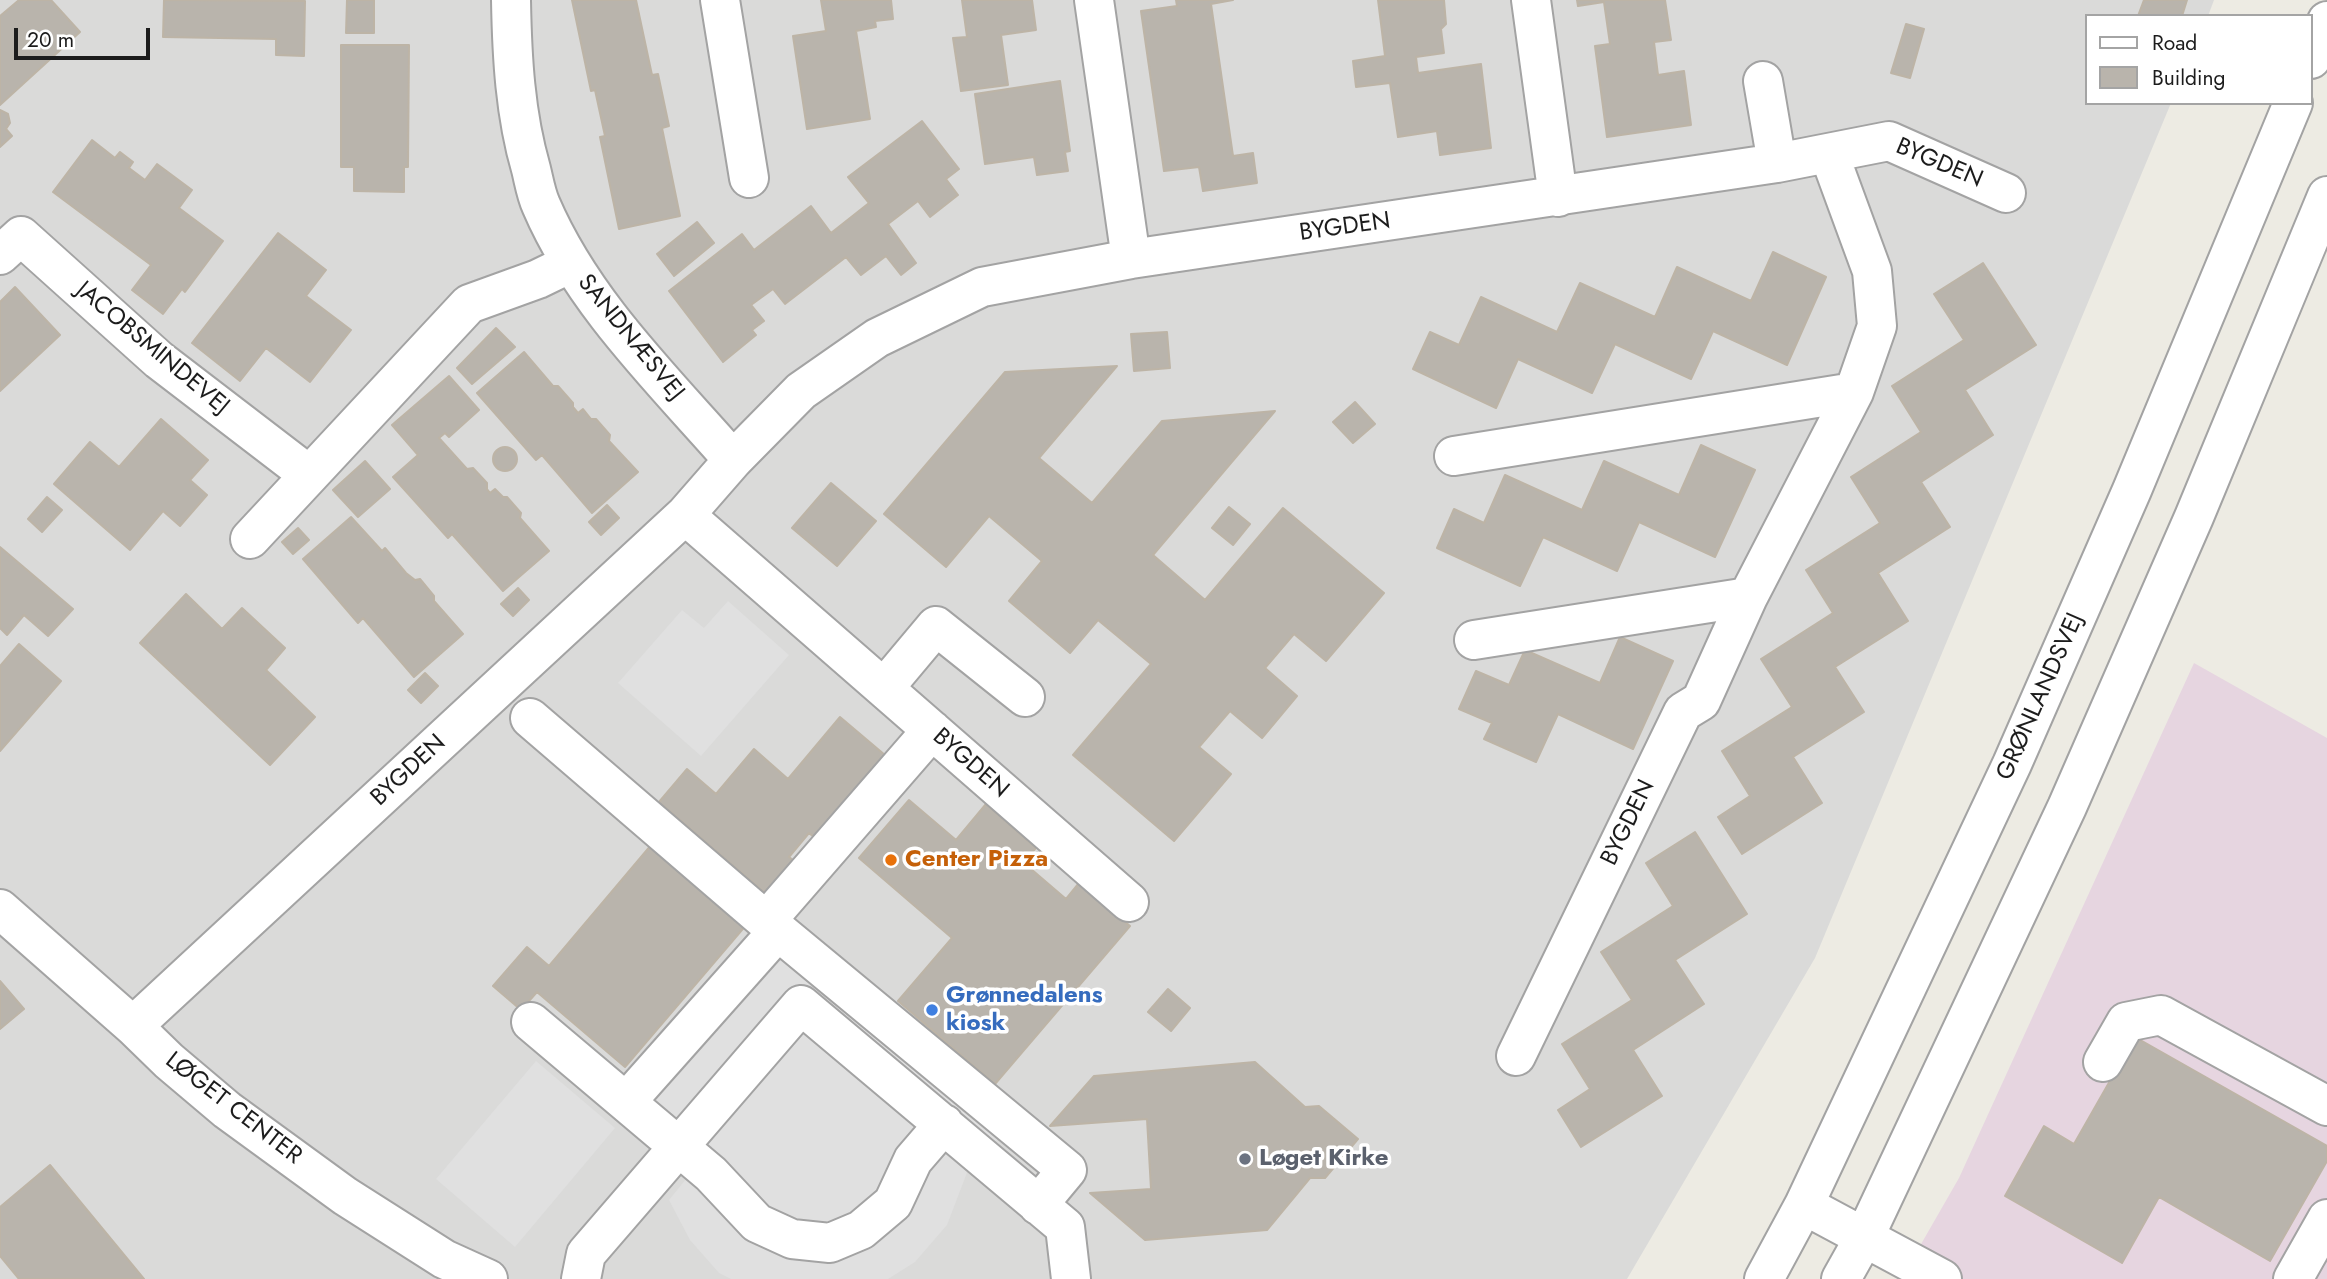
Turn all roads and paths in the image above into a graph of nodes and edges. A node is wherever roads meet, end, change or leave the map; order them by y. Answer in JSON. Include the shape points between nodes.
{"nodes":[{"id":1,"x":511,"y":0,"type":"edge"},
{"id":2,"x":720,"y":0,"type":"edge"},
{"id":3,"x":1094,"y":0,"type":"edge"},
{"id":4,"x":1531,"y":0,"type":"edge"},
{"id":5,"x":2327,"y":21,"type":"edge"},
{"id":6,"x":2313,"y":54,"type":"edge"},
{"id":7,"x":1763,"y":81,"type":"dead end"},
{"id":8,"x":2292,"y":105,"type":"edge"},
{"id":9,"x":1829,"y":154,"type":"junction"},
{"id":10,"x":1777,"y":163,"type":"junction"},
{"id":11,"x":748,"y":178,"type":"dead end"},
{"id":12,"x":2006,"y":193,"type":"dead end"},
{"id":13,"x":2327,"y":196,"type":"edge"},
{"id":14,"x":1558,"y":197,"type":"junction"},
{"id":15,"x":0,"y":255,"type":"edge"},
{"id":16,"x":1131,"y":259,"type":"junction"},
{"id":17,"x":570,"y":263,"type":"junction"},
{"id":18,"x":1854,"y":392,"type":"junction"},
{"id":19,"x":1454,"y":456,"type":"dead end"},
{"id":20,"x":733,"y":460,"type":"junction"},
{"id":21,"x":309,"y":475,"type":"junction"},
{"id":22,"x":685,"y":515,"type":"junction"},
{"id":23,"x":250,"y":538,"type":"dead end"},
{"id":24,"x":1748,"y":597,"type":"junction"},
{"id":25,"x":1474,"y":640,"type":"dead end"},
{"id":26,"x":884,"y":688,"type":"junction"},
{"id":27,"x":1025,"y":696,"type":"dead end"},
{"id":28,"x":530,"y":718,"type":"dead end"},
{"id":29,"x":932,"y":730,"type":"junction"},
{"id":30,"x":1129,"y":902,"type":"dead end"},
{"id":31,"x":0,"y":909,"type":"edge"},
{"id":32,"x":772,"y":926,"type":"junction"},
{"id":33,"x":531,"y":1022,"type":"dead end"},
{"id":34,"x":133,"y":1026,"type":"junction"},
{"id":35,"x":1516,"y":1056,"type":"dead end"},
{"id":36,"x":2103,"y":1062,"type":"dead end"},
{"id":37,"x":626,"y":1102,"type":"junction"},
{"id":38,"x":2327,"y":1106,"type":"edge"},
{"id":39,"x":944,"y":1124,"type":"junction"},
{"id":40,"x":678,"y":1145,"type":"junction"},
{"id":41,"x":1038,"y":1205,"type":"junction"},
{"id":42,"x":1804,"y":1205,"type":"junction"},
{"id":43,"x":2327,"y":1219,"type":"edge"},
{"id":44,"x":1864,"y":1238,"type":"junction"},
{"id":45,"x":488,"y":1279,"type":"edge"},
{"id":46,"x":581,"y":1279,"type":"edge"},
{"id":47,"x":1072,"y":1279,"type":"edge"},
{"id":48,"x":1764,"y":1279,"type":"edge"},
{"id":49,"x":1841,"y":1279,"type":"edge"},
{"id":50,"x":1942,"y":1279,"type":"edge"},
{"id":51,"x":2293,"y":1279,"type":"edge"}],
"edges":[{"from":1,"to":17,"type":"street","name":"SANDNÆSVEJ","via":[[522,139],[540,203]]},
{"from":2,"to":11,"type":"street"},
{"from":3,"to":16,"type":"street"},
{"from":4,"to":14,"type":"street"},
{"from":5,"to":6,"type":"street"},
{"from":7,"to":10,"type":"street"},
{"from":8,"to":42,"type":"street","name":"GRØNLANDSVEJ","via":[[2012,764]]},
{"from":9,"to":10,"type":"street","name":"BYGDEN"},
{"from":9,"to":12,"type":"street","name":"BYGDEN","via":[[1889,141]]},
{"from":9,"to":18,"type":"street","name":"BYGDEN","via":[[1872,271],[1877,326]]},
{"from":10,"to":14,"type":"street","name":"BYGDEN"},
{"from":13,"to":44,"type":"street","via":[[2067,807]]},
{"from":14,"to":16,"type":"street","name":"BYGDEN"},
{"from":15,"to":21,"type":"street","name":"JACOBSMINDEVEJ","via":[[21,236],[159,360]]},
{"from":16,"to":20,"type":"street","name":"BYGDEN","via":[[982,287],[877,338],[801,391]]},
{"from":17,"to":20,"type":"street","name":"SANDNÆSVEJ","via":[[615,326]]},
{"from":17,"to":21,"type":"street","via":[[469,304]]},
{"from":18,"to":19,"type":"street"},
{"from":18,"to":24,"type":"street","name":"BYGDEN"},
{"from":20,"to":22,"type":"street","name":"BYGDEN"},
{"from":21,"to":23,"type":"street"},
{"from":22,"to":26,"type":"street","name":"BYGDEN"},
{"from":22,"to":34,"type":"street","name":"BYGDEN"},
{"from":24,"to":25,"type":"street"},
{"from":24,"to":35,"type":"street","name":"BYGDEN","via":[[1700,701],[1683,712]]},
{"from":26,"to":27,"type":"street","via":[[936,626]]},
{"from":26,"to":29,"type":"street","name":"BYGDEN"},
{"from":28,"to":32,"type":"street"},
{"from":29,"to":30,"type":"street","name":"BYGDEN"},
{"from":29,"to":32,"type":"street"},
{"from":31,"to":34,"type":"street","name":"LØGET CENTER"},
{"from":32,"to":37,"type":"street"},
{"from":32,"to":41,"type":"street","via":[[1067,1170]]},
{"from":33,"to":37,"type":"street"},
{"from":34,"to":45,"type":"street","name":"LØGET CENTER","via":[[227,1110],[335,1188],[444,1259]]},
{"from":36,"to":38,"type":"street","via":[[2126,1022],[2161,1015]]},
{"from":37,"to":40,"type":"street"},
{"from":39,"to":40,"type":"street","via":[[913,1160],[893,1203],[861,1230],[830,1243],[792,1239],[757,1223]]},
{"from":39,"to":40,"type":"street","via":[[801,1005]]},
{"from":39,"to":41,"type":"street"},
{"from":40,"to":46,"type":"street","via":[[586,1254]]},
{"from":41,"to":47,"type":"street","via":[[1065,1227]]},
{"from":42,"to":44,"type":"street"},
{"from":42,"to":48,"type":"street","name":"GRØNLANDSVEJ"},
{"from":43,"to":51,"type":"street"},
{"from":44,"to":49,"type":"street"},
{"from":44,"to":50,"type":"street"}]}
